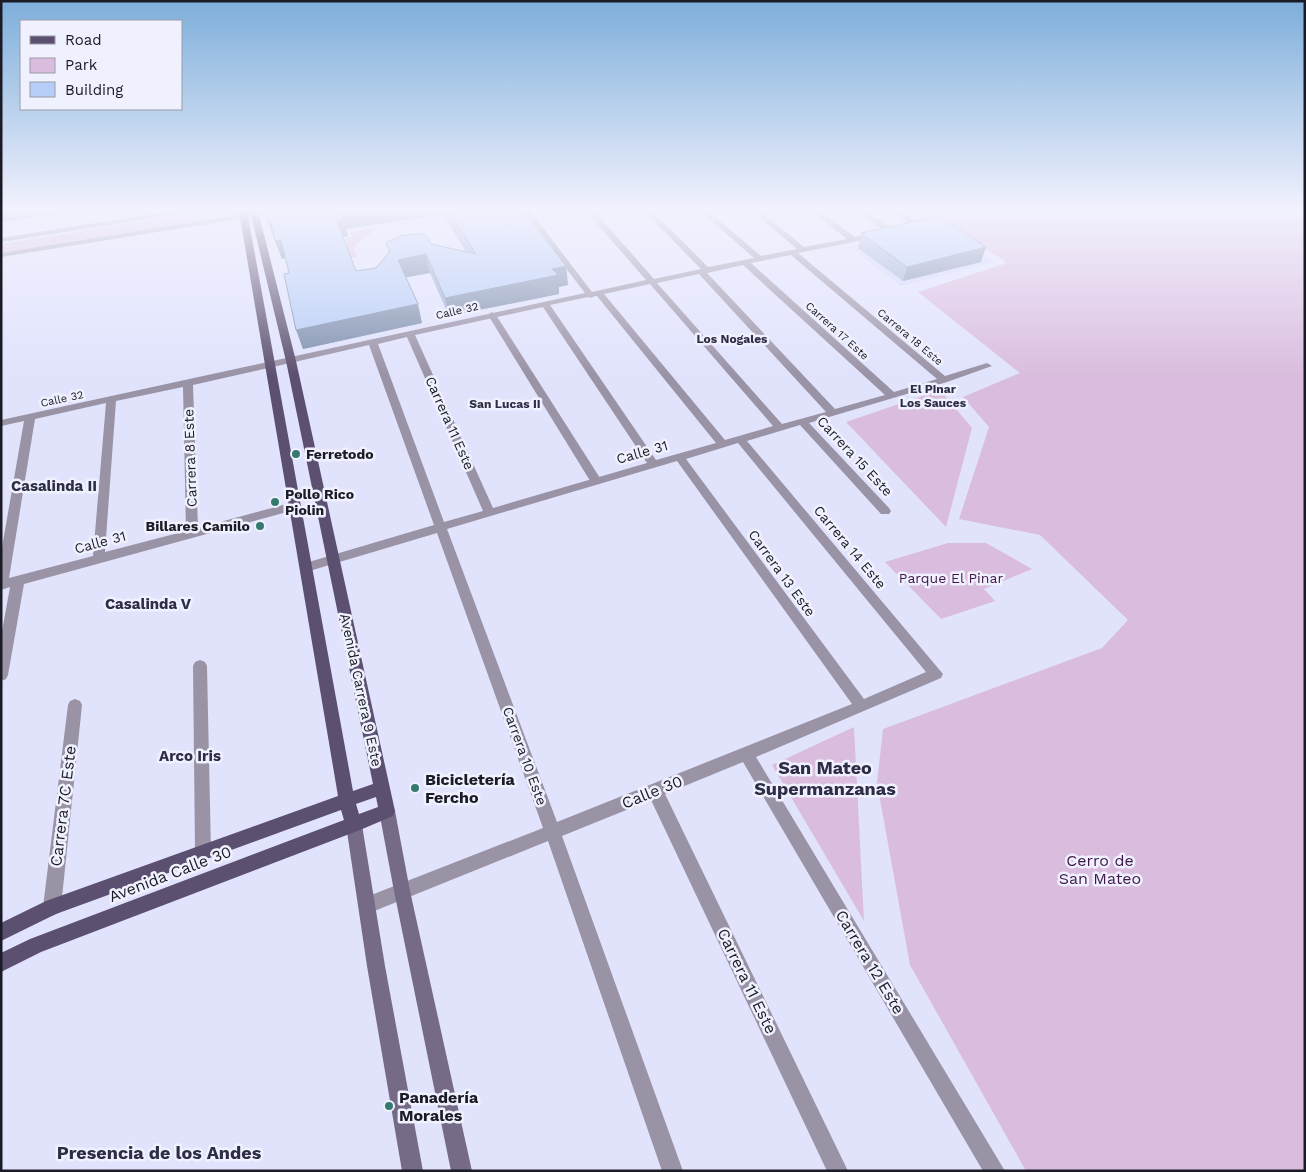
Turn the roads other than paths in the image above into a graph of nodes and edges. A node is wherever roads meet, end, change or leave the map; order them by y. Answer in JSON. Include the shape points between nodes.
{"nodes":[{"id":1,"x":257,"y":266,"type":"edge"},
{"id":2,"x":264,"y":266,"type":"edge"},
{"id":3,"x":572,"y":266,"type":"edge"},
{"id":4,"x":639,"y":266,"type":"edge"},
{"id":5,"x":699,"y":266,"type":"edge"},
{"id":6,"x":732,"y":266,"type":"edge"},
{"id":7,"x":749,"y":266,"type":"edge"},
{"id":8,"x":808,"y":266,"type":"edge"},
{"id":9,"x":704,"y":271,"type":"junction"},
{"id":10,"x":654,"y":283,"type":"junction"},
{"id":11,"x":596,"y":295,"type":"junction"},
{"id":12,"x":544,"y":304,"type":"junction"},
{"id":13,"x":492,"y":315,"type":"junction"},
{"id":14,"x":410,"y":334,"type":"junction"},
{"id":15,"x":373,"y":343,"type":"junction"},
{"id":16,"x":291,"y":361,"type":"junction"},
{"id":17,"x":271,"y":366,"type":"junction"},
{"id":18,"x":988,"y":366,"type":"dead end"},
{"id":19,"x":944,"y":380,"type":"junction"},
{"id":20,"x":188,"y":383,"type":"junction"},
{"id":21,"x":892,"y":396,"type":"junction"},
{"id":22,"x":111,"y":400,"type":"junction"},
{"id":23,"x":832,"y":412,"type":"junction"},
{"id":24,"x":30,"y":417,"type":"junction"},
{"id":25,"x":802,"y":422,"type":"junction"},
{"id":26,"x":1,"y":423,"type":"edge"},
{"id":27,"x":780,"y":428,"type":"junction"},
{"id":28,"x":740,"y":439,"type":"junction"},
{"id":29,"x":723,"y":444,"type":"junction"},
{"id":30,"x":679,"y":457,"type":"junction"},
{"id":31,"x":653,"y":464,"type":"junction"},
{"id":32,"x":596,"y":481,"type":"junction"},
{"id":33,"x":294,"y":506,"type":"junction"},
{"id":34,"x":885,"y":511,"type":"dead end"},
{"id":35,"x":489,"y":512,"type":"junction"},
{"id":36,"x":441,"y":527,"type":"junction"},
{"id":37,"x":192,"y":532,"type":"junction"},
{"id":38,"x":99,"y":558,"type":"junction"},
{"id":39,"x":334,"y":558,"type":"junction"},
{"id":40,"x":306,"y":567,"type":"junction"},
{"id":41,"x":18,"y":580,"type":"junction"},
{"id":42,"x":2,"y":585,"type":"edge"},
{"id":43,"x":200,"y":666,"type":"dead end"},
{"id":44,"x":936,"y":674,"type":"joint"},
{"id":45,"x":1,"y":675,"type":"edge"},
{"id":46,"x":75,"y":706,"type":"dead end"},
{"id":47,"x":861,"y":706,"type":"junction"},
{"id":48,"x":746,"y":753,"type":"junction"},
{"id":49,"x":382,"y":788,"type":"junction"},
{"id":50,"x":655,"y":791,"type":"junction"},
{"id":51,"x":347,"y":802,"type":"junction"},
{"id":52,"x":387,"y":811,"type":"junction"},
{"id":53,"x":354,"y":824,"type":"junction"},
{"id":54,"x":552,"y":831,"type":"junction"},
{"id":55,"x":203,"y":852,"type":"junction"},
{"id":56,"x":402,"y":891,"type":"junction"},
{"id":57,"x":366,"y":905,"type":"junction"},
{"id":58,"x":52,"y":907,"type":"junction"},
{"id":59,"x":1,"y":932,"type":"edge"},
{"id":60,"x":1,"y":964,"type":"edge"},
{"id":61,"x":413,"y":1171,"type":"edge"},
{"id":62,"x":462,"y":1171,"type":"edge"},
{"id":63,"x":673,"y":1171,"type":"edge"},
{"id":64,"x":838,"y":1171,"type":"edge"},
{"id":65,"x":995,"y":1171,"type":"edge"}],
"edges":[{"from":1,"to":17,"type":"main road","name":"Avenida Carrera 9 Este"},
{"from":2,"to":16,"type":"main road","name":"Avenida Carrera 9 Este"},
{"from":3,"to":11,"type":"street"},
{"from":4,"to":10,"type":"street"},
{"from":5,"to":9,"type":"street"},
{"from":6,"to":9,"type":"street","name":"Calle 32"},
{"from":7,"to":21,"type":"street","name":"Carrera 17 Este"},
{"from":8,"to":19,"type":"street","name":"Carrera 18 Este"},
{"from":9,"to":10,"type":"street","name":"Calle 32"},
{"from":9,"to":23,"type":"street"},
{"from":10,"to":11,"type":"street","name":"Calle 32"},
{"from":10,"to":27,"type":"street"},
{"from":11,"to":12,"type":"street","name":"Calle 32"},
{"from":11,"to":29,"type":"street"},
{"from":12,"to":13,"type":"street","name":"Calle 32"},
{"from":12,"to":31,"type":"street"},
{"from":13,"to":14,"type":"street","name":"Calle 32"},
{"from":13,"to":32,"type":"street"},
{"from":14,"to":15,"type":"street","name":"Calle 32"},
{"from":14,"to":35,"type":"street","name":"Carrera 11 Este"},
{"from":15,"to":16,"type":"street","name":"Calle 32"},
{"from":15,"to":36,"type":"street","name":"Carrera 10 Este"},
{"from":16,"to":17,"type":"street","name":"Calle 32"},
{"from":16,"to":39,"type":"main road","name":"Avenida Carrera 9 Este"},
{"from":17,"to":20,"type":"street","name":"Calle 32"},
{"from":17,"to":33,"type":"main road","name":"Avenida Carrera 9 Este"},
{"from":18,"to":19,"type":"street","name":"Calle 31"},
{"from":19,"to":21,"type":"street","name":"Calle 31"},
{"from":20,"to":22,"type":"street","name":"Calle 32"},
{"from":20,"to":37,"type":"street","name":"Carrera 8 Este"},
{"from":21,"to":23,"type":"street","name":"Calle 31"},
{"from":22,"to":24,"type":"street","name":"Calle 32"},
{"from":22,"to":38,"type":"street"},
{"from":23,"to":25,"type":"street","name":"Calle 31"},
{"from":24,"to":26,"type":"street","name":"Calle 32"},
{"from":24,"to":42,"type":"street"},
{"from":25,"to":27,"type":"street","name":"Calle 31"},
{"from":25,"to":34,"type":"street","name":"Carrera 15 Este"},
{"from":27,"to":28,"type":"street","name":"Calle 31"},
{"from":28,"to":29,"type":"street","name":"Calle 31"},
{"from":28,"to":44,"type":"street","name":"Carrera 14 Este"},
{"from":29,"to":30,"type":"street","name":"Calle 31"},
{"from":30,"to":31,"type":"street","name":"Calle 31"},
{"from":30,"to":47,"type":"street","name":"Carrera 13 Este"},
{"from":31,"to":32,"type":"street","name":"Calle 31"},
{"from":32,"to":35,"type":"street","name":"Calle 31"},
{"from":33,"to":37,"type":"street","name":"Calle 31"},
{"from":33,"to":40,"type":"main road","name":"Avenida Carrera 9 Este"},
{"from":35,"to":36,"type":"street","name":"Calle 31"},
{"from":36,"to":39,"type":"street","name":"Calle 31"},
{"from":36,"to":54,"type":"street","name":"Carrera 10 Este"},
{"from":37,"to":38,"type":"street","name":"Calle 31"},
{"from":38,"to":41,"type":"street","name":"Calle 31"},
{"from":39,"to":40,"type":"street","name":"Calle 31"},
{"from":39,"to":49,"type":"main road","name":"Avenida Carrera 9 Este"},
{"from":40,"to":51,"type":"main road","name":"Avenida Carrera 9 Este"},
{"from":41,"to":42,"type":"street","name":"Calle 31"},
{"from":41,"to":45,"type":"street"},
{"from":43,"to":55,"type":"street"},
{"from":44,"to":47,"type":"street","name":"Calle 30"},
{"from":46,"to":58,"type":"street","name":"Carrera 7C Este"},
{"from":47,"to":48,"type":"street","name":"Calle 30"},
{"from":48,"to":50,"type":"street","name":"Calle 30"},
{"from":48,"to":65,"type":"street","name":"Carrera 12 Este"},
{"from":49,"to":51,"type":"main road","name":"Avenida Calle 30"},
{"from":49,"to":52,"type":"main road","name":"Avenida Carrera 9 Este"},
{"from":50,"to":54,"type":"street","name":"Calle 30"},
{"from":50,"to":64,"type":"street","name":"Carrera 11 Este"},
{"from":51,"to":53,"type":"main road","name":"Avenida Carrera 9 Este"},
{"from":51,"to":55,"type":"main road","name":"Avenida Calle 30"},
{"from":52,"to":53,"type":"main road","name":"Avenida Calle 30"},
{"from":52,"to":56,"type":"main road","name":"Avenida Carrera 9 Este"},
{"from":53,"to":57,"type":"main road","name":"Avenida Carrera 9 Este"},
{"from":53,"to":60,"type":"main road","name":"Avenida Calle 30","via":[[36,944]]},
{"from":54,"to":56,"type":"street","name":"Calle 30"},
{"from":54,"to":63,"type":"street","name":"Carrera 10 Este"},
{"from":55,"to":58,"type":"main road","name":"Avenida Calle 30"},
{"from":56,"to":57,"type":"street","name":"Calle 30"},
{"from":56,"to":62,"type":"main road","name":"Avenida Carrera 9 Este"},
{"from":57,"to":61,"type":"main road","name":"Avenida Carrera 9 Este"},
{"from":58,"to":59,"type":"main road","name":"Avenida Calle 30"}]}
